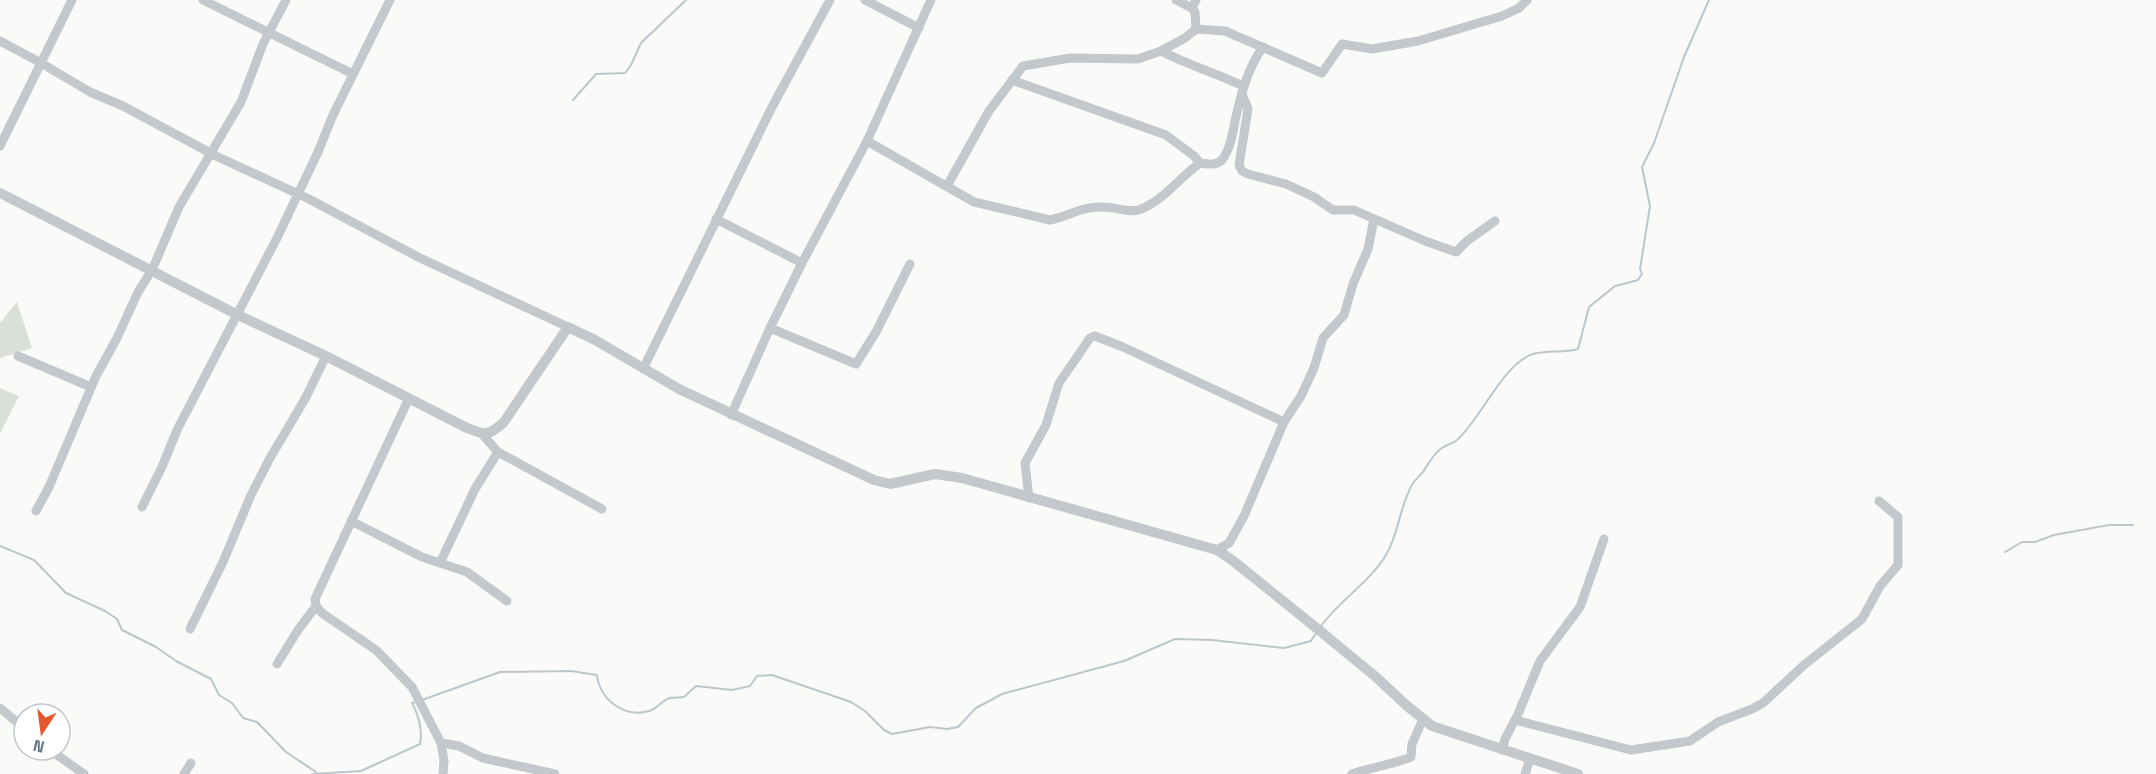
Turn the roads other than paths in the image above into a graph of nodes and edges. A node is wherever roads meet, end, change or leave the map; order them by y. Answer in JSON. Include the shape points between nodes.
{"nodes":[{"id":1,"x":72,"y":0,"type":"edge"},
{"id":2,"x":203,"y":0,"type":"edge"},
{"id":3,"x":286,"y":0,"type":"edge"},
{"id":4,"x":390,"y":0,"type":"edge"},
{"id":5,"x":830,"y":0,"type":"edge"},
{"id":6,"x":865,"y":0,"type":"edge"},
{"id":7,"x":931,"y":0,"type":"edge"},
{"id":8,"x":1176,"y":0,"type":"edge"},
{"id":9,"x":1527,"y":0,"type":"edge"},
{"id":10,"x":1194,"y":4,"type":"edge"},
{"id":11,"x":919,"y":28,"type":"junction"},
{"id":12,"x":1196,"y":29,"type":"junction"},
{"id":13,"x":270,"y":33,"type":"junction"},
{"id":14,"x":0,"y":41,"type":"edge"},
{"id":15,"x":1263,"y":47,"type":"junction"},
{"id":16,"x":1161,"y":51,"type":"junction"},
{"id":17,"x":41,"y":63,"type":"junction"},
{"id":18,"x":352,"y":74,"type":"junction"},
{"id":19,"x":1012,"y":80,"type":"junction"},
{"id":20,"x":1242,"y":90,"type":"junction"},
{"id":21,"x":867,"y":141,"type":"junction"},
{"id":22,"x":0,"y":146,"type":"edge"},
{"id":23,"x":212,"y":153,"type":"junction"},
{"id":24,"x":1200,"y":163,"type":"junction"},
{"id":25,"x":947,"y":186,"type":"junction"},
{"id":26,"x":0,"y":193,"type":"edge"},
{"id":27,"x":297,"y":194,"type":"junction"},
{"id":28,"x":716,"y":219,"type":"junction"},
{"id":29,"x":1374,"y":219,"type":"junction"},
{"id":30,"x":1495,"y":221,"type":"dead end"},
{"id":31,"x":802,"y":263,"type":"junction"},
{"id":32,"x":910,"y":264,"type":"dead end"},
{"id":33,"x":152,"y":270,"type":"junction"},
{"id":34,"x":238,"y":315,"type":"junction"},
{"id":35,"x":568,"y":327,"type":"junction"},
{"id":36,"x":770,"y":328,"type":"junction"},
{"id":37,"x":18,"y":356,"type":"dead end"},
{"id":38,"x":326,"y":356,"type":"junction"},
{"id":39,"x":643,"y":369,"type":"junction"},
{"id":40,"x":91,"y":387,"type":"junction"},
{"id":41,"x":409,"y":398,"type":"junction"},
{"id":42,"x":731,"y":415,"type":"junction"},
{"id":43,"x":1284,"y":422,"type":"junction"},
{"id":44,"x":482,"y":434,"type":"junction"},
{"id":45,"x":498,"y":452,"type":"junction"},
{"id":46,"x":1029,"y":498,"type":"junction"},
{"id":47,"x":1879,"y":501,"type":"dead end"},
{"id":48,"x":142,"y":507,"type":"dead end"},
{"id":49,"x":602,"y":509,"type":"dead end"},
{"id":50,"x":36,"y":511,"type":"dead end"},
{"id":51,"x":351,"y":520,"type":"junction"},
{"id":52,"x":1604,"y":539,"type":"dead end"},
{"id":53,"x":1217,"y":550,"type":"junction"},
{"id":54,"x":440,"y":563,"type":"junction"},
{"id":55,"x":507,"y":601,"type":"dead end"},
{"id":56,"x":316,"y":606,"type":"junction"},
{"id":57,"x":190,"y":629,"type":"dead end"},
{"id":58,"x":277,"y":664,"type":"dead end"},
{"id":59,"x":0,"y":708,"type":"edge"},
{"id":60,"x":12,"y":718,"type":"edge"},
{"id":61,"x":1423,"y":719,"type":"junction"},
{"id":62,"x":1515,"y":720,"type":"junction"},
{"id":63,"x":441,"y":743,"type":"junction"},
{"id":64,"x":1502,"y":750,"type":"junction"},
{"id":65,"x":1530,"y":759,"type":"junction"},
{"id":66,"x":67,"y":762,"type":"edge"},
{"id":67,"x":191,"y":763,"type":"dead end"},
{"id":68,"x":1364,"y":772,"type":"edge"},
{"id":69,"x":84,"y":774,"type":"edge"},
{"id":70,"x":184,"y":774,"type":"edge"},
{"id":71,"x":442,"y":774,"type":"edge"},
{"id":72,"x":555,"y":774,"type":"edge"},
{"id":73,"x":1352,"y":774,"type":"edge"},
{"id":74,"x":1525,"y":774,"type":"edge"},
{"id":75,"x":1578,"y":774,"type":"edge"}],
"edges":[{"from":1,"to":17,"type":"street"},
{"from":2,"to":13,"type":"street"},
{"from":3,"to":13,"type":"street"},
{"from":4,"to":18,"type":"street"},
{"from":5,"to":28,"type":"street"},
{"from":6,"to":11,"type":"street"},
{"from":7,"to":11,"type":"street"},
{"from":8,"to":10,"type":"street"},
{"from":9,"to":15,"type":"street","via":[[1502,16],[1418,41],[1372,49],[1342,44],[1322,73]]},
{"from":10,"to":12,"type":"street"},
{"from":11,"to":21,"type":"street"},
{"from":12,"to":15,"type":"street","via":[[1225,31]]},
{"from":12,"to":16,"type":"street"},
{"from":13,"to":18,"type":"street"},
{"from":13,"to":23,"type":"street","via":[[241,102]]},
{"from":14,"to":17,"type":"street"},
{"from":15,"to":20,"type":"street"},
{"from":16,"to":19,"type":"street","via":[[1138,59],[1070,58],[1023,66]]},
{"from":16,"to":20,"type":"street","via":[[1220,75]]},
{"from":17,"to":22,"type":"street"},
{"from":17,"to":23,"type":"street"},
{"from":18,"to":27,"type":"street"},
{"from":19,"to":24,"type":"street","via":[[1166,135]]},
{"from":19,"to":25,"type":"street","via":[[989,111]]},
{"from":20,"to":24,"type":"street","via":[[1231,141],[1221,161],[1213,165]]},
{"from":20,"to":29,"type":"street","via":[[1248,109],[1239,165],[1242,171],[1286,184],[1333,210],[1354,210]]},
{"from":21,"to":25,"type":"street"},
{"from":21,"to":31,"type":"street"},
{"from":23,"to":27,"type":"street"},
{"from":23,"to":33,"type":"street","via":[[179,207]]},
{"from":24,"to":25,"type":"street","via":[[1156,202],[1138,211],[1103,206],[1050,220],[974,202]]},
{"from":26,"to":33,"type":"street"},
{"from":27,"to":34,"type":"street"},
{"from":27,"to":35,"type":"street","via":[[420,258]]},
{"from":28,"to":31,"type":"street"},
{"from":28,"to":39,"type":"street"},
{"from":29,"to":30,"type":"street","via":[[1456,252]]},
{"from":29,"to":43,"type":"street","via":[[1368,249],[1344,315],[1323,338],[1301,396]]},
{"from":31,"to":36,"type":"street"},
{"from":32,"to":36,"type":"street","via":[[856,364]]},
{"from":33,"to":34,"type":"street"},
{"from":33,"to":40,"type":"street"},
{"from":34,"to":38,"type":"street"},
{"from":34,"to":48,"type":"street","via":[[177,430]]},
{"from":35,"to":39,"type":"street"},
{"from":35,"to":44,"type":"street","via":[[504,422],[492,433]]},
{"from":36,"to":42,"type":"street"},
{"from":37,"to":40,"type":"street"},
{"from":38,"to":41,"type":"street"},
{"from":38,"to":57,"type":"street","via":[[251,495]]},
{"from":39,"to":42,"type":"street"},
{"from":40,"to":50,"type":"street"},
{"from":41,"to":44,"type":"street"},
{"from":41,"to":51,"type":"street"},
{"from":42,"to":46,"type":"street","via":[[882,482],[890,484],[935,474]]},
{"from":43,"to":46,"type":"street","via":[[1095,336],[1059,383],[1046,425],[1024,463]]},
{"from":43,"to":53,"type":"street","via":[[1244,516],[1229,543]]},
{"from":44,"to":45,"type":"street"},
{"from":45,"to":49,"type":"street"},
{"from":45,"to":54,"type":"street","via":[[475,489]]},
{"from":46,"to":53,"type":"street"},
{"from":47,"to":62,"type":"street","via":[[1898,517],[1898,565],[1880,586],[1862,620],[1757,706],[1718,722],[1690,741],[1631,750]]},
{"from":51,"to":54,"type":"street","via":[[379,537]]},
{"from":51,"to":56,"type":"street","via":[[316,593]]},
{"from":52,"to":62,"type":"street","via":[[1580,607],[1540,661]]},
{"from":53,"to":61,"type":"street"},
{"from":54,"to":55,"type":"street","via":[[467,572]]},
{"from":56,"to":58,"type":"street"},
{"from":56,"to":63,"type":"street","via":[[376,650],[411,687]]},
{"from":59,"to":60,"type":"street"},
{"from":61,"to":64,"type":"street"},
{"from":61,"to":68,"type":"street","via":[[1412,744],[1411,758]]},
{"from":62,"to":64,"type":"street"},
{"from":63,"to":71,"type":"street"},
{"from":63,"to":72,"type":"street","via":[[459,746],[483,758]]},
{"from":64,"to":65,"type":"street"},
{"from":65,"to":74,"type":"street"},
{"from":65,"to":75,"type":"street"},
{"from":66,"to":69,"type":"street"},
{"from":67,"to":70,"type":"street"},
{"from":68,"to":73,"type":"street"}]}
